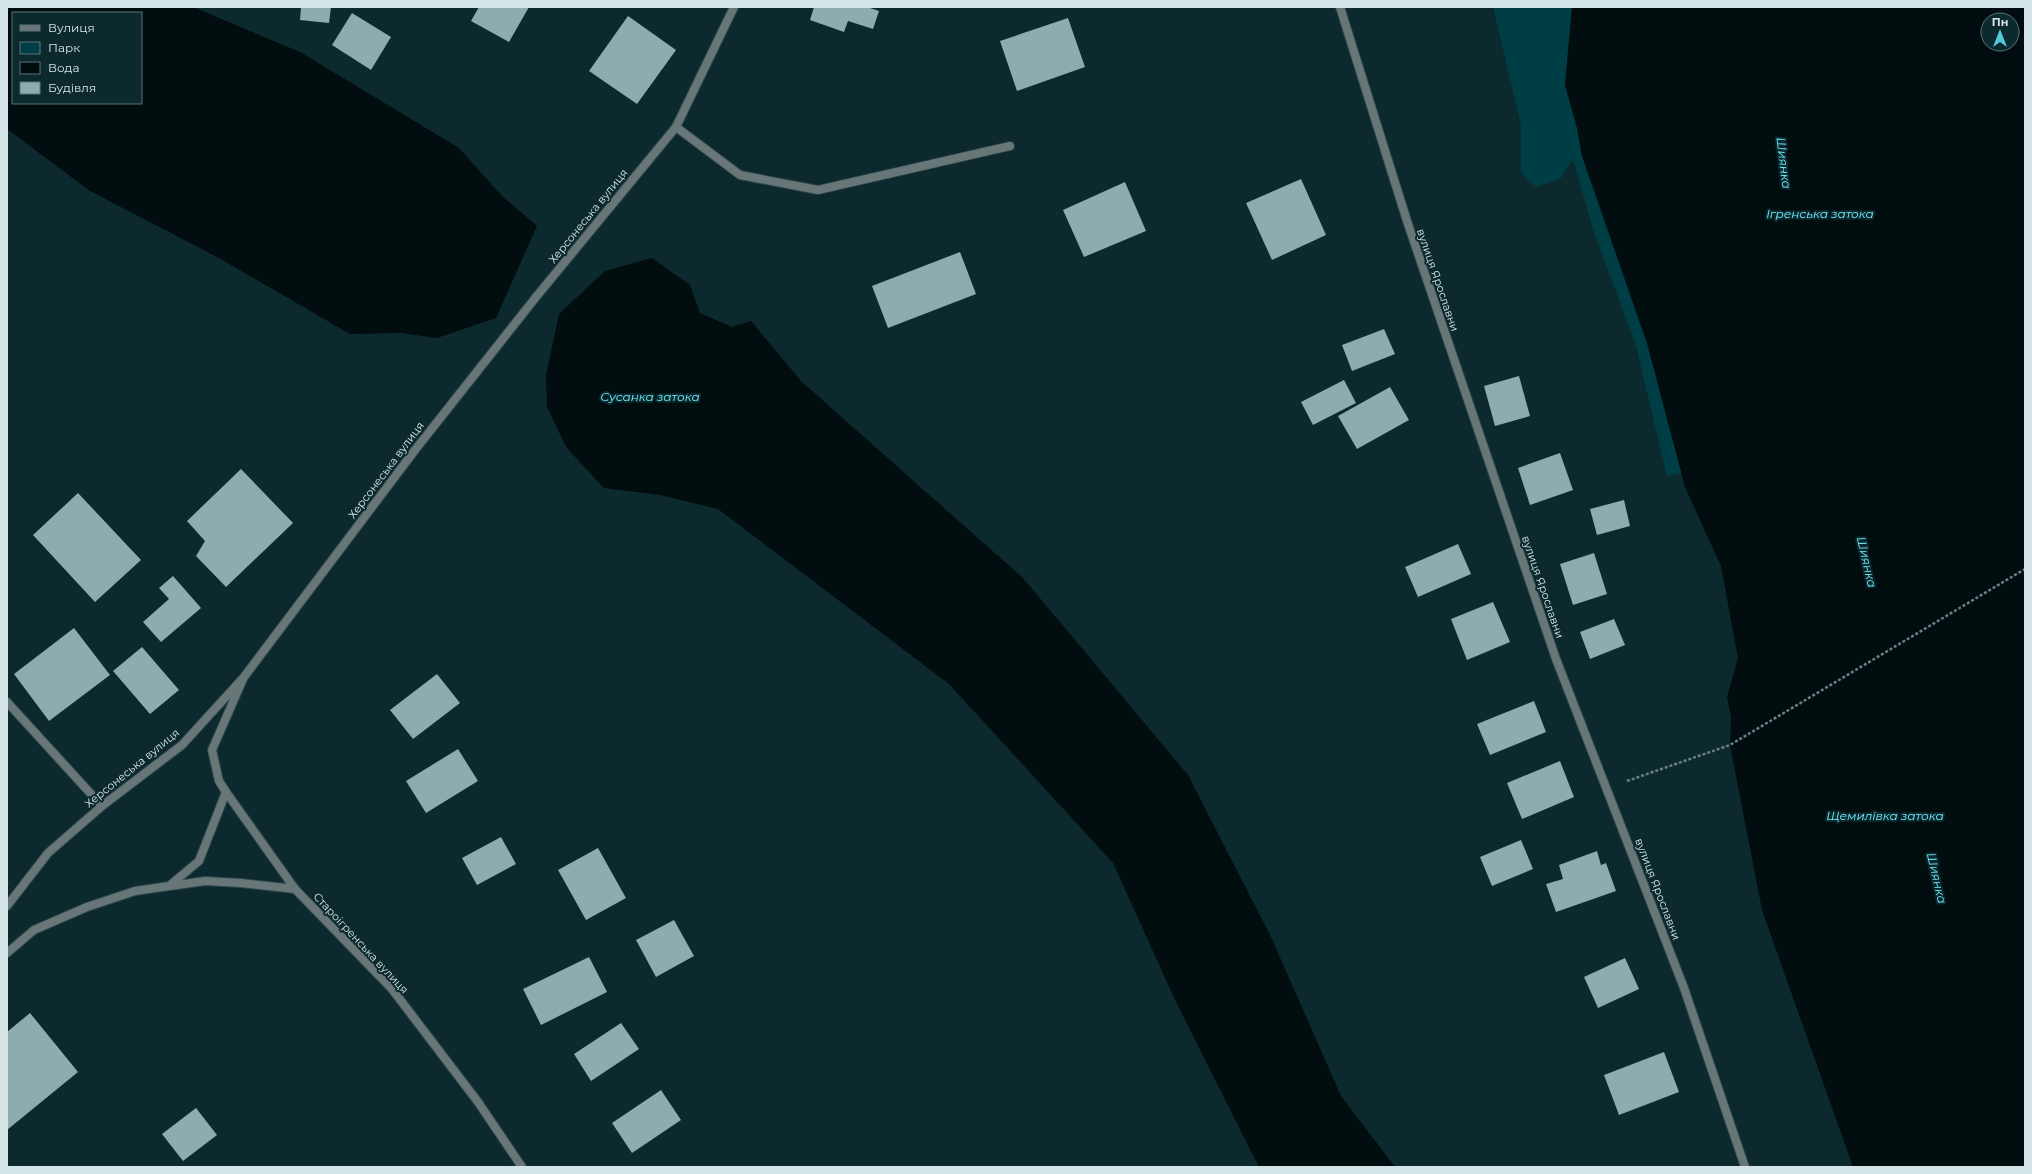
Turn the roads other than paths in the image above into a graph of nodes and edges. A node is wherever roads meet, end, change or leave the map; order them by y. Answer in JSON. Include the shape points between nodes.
{"nodes":[{"id":1,"x":734,"y":7,"type":"edge"},
{"id":2,"x":1340,"y":7,"type":"edge"},
{"id":3,"x":676,"y":126,"type":"junction"},
{"id":4,"x":1010,"y":146,"type":"dead end"},
{"id":5,"x":244,"y":677,"type":"junction"},
{"id":6,"x":7,"y":702,"type":"edge"},
{"id":7,"x":226,"y":792,"type":"junction"},
{"id":8,"x":102,"y":806,"type":"junction"},
{"id":9,"x":169,"y":886,"type":"junction"},
{"id":10,"x":295,"y":889,"type":"junction"},
{"id":11,"x":7,"y":906,"type":"edge"},
{"id":12,"x":7,"y":953,"type":"edge"},
{"id":13,"x":522,"y":1167,"type":"edge"},
{"id":14,"x":1745,"y":1167,"type":"edge"}],
"edges":[{"from":1,"to":3,"type":"street","name":"Херсонеська вулиця"},
{"from":2,"to":14,"type":"street","name":"вулиця Ярославни","via":[[1407,221],[1546,629],[1684,988]]},
{"from":3,"to":4,"type":"street","via":[[740,175],[818,190]]},
{"from":3,"to":5,"type":"street","name":"Херсонеська вулиця","via":[[454,401]]},
{"from":5,"to":7,"type":"street","name":"Староігренська вулиця","via":[[212,750],[219,781]]},
{"from":5,"to":8,"type":"street","name":"Херсонеська вулиця","via":[[182,745]]},
{"from":6,"to":8,"type":"street"},
{"from":7,"to":9,"type":"street","via":[[199,861]]},
{"from":7,"to":10,"type":"street","name":"Староігренська вулиця"},
{"from":8,"to":11,"type":"street","name":"Херсонеська вулиця","via":[[48,853]]},
{"from":9,"to":10,"type":"street","via":[[205,882]]},
{"from":9,"to":12,"type":"street","via":[[135,891],[87,907],[34,930]]},
{"from":10,"to":13,"type":"street","name":"Староігренська вулиця","via":[[392,989],[478,1102]]}]}
